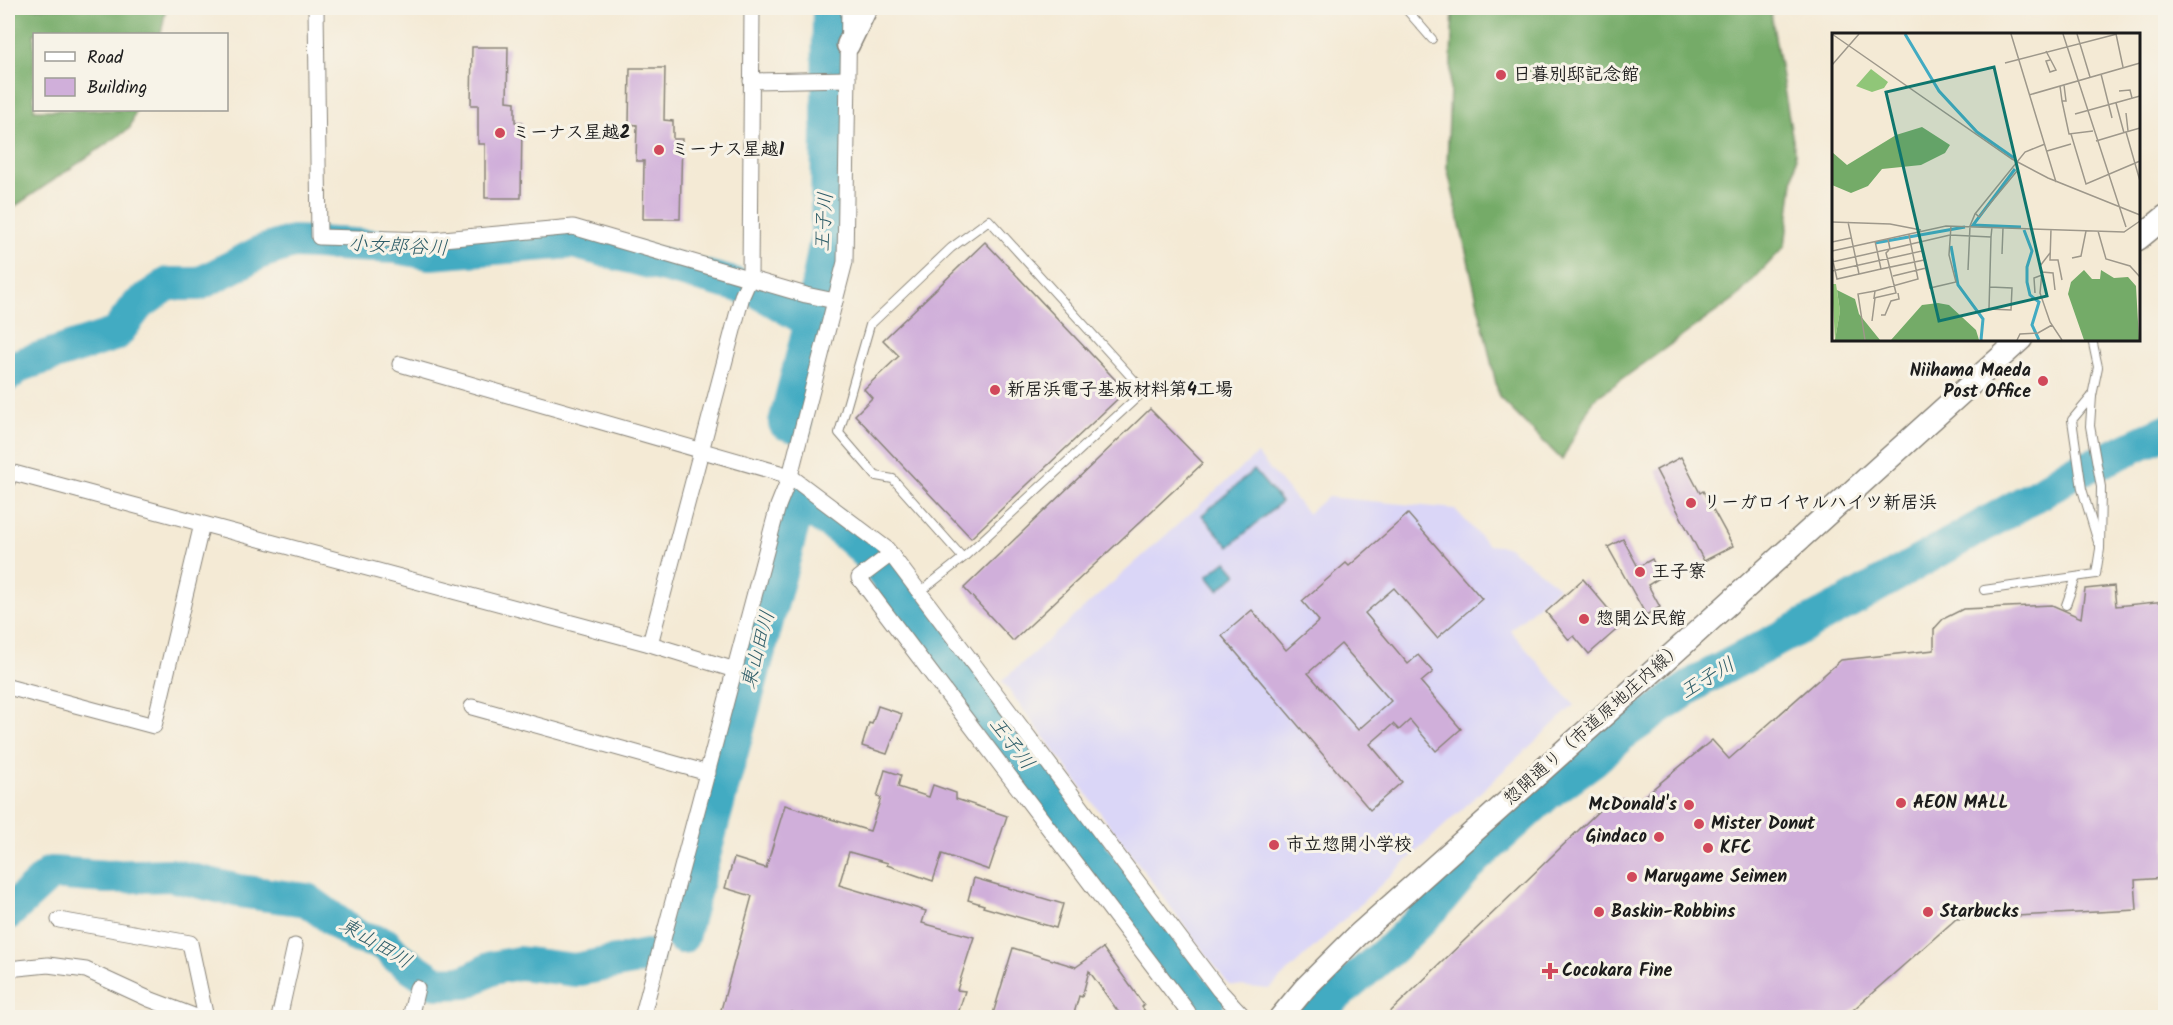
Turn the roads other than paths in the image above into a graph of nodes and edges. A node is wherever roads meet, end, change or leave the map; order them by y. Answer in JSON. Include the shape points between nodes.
{"nodes":[{"id":1,"x":316,"y":8,"type":"edge"},
{"id":2,"x":752,"y":8,"type":"edge"},
{"id":3,"x":849,"y":8,"type":"edge"},
{"id":4,"x":866,"y":8,"type":"edge"},
{"id":5,"x":1405,"y":8,"type":"edge"},
{"id":6,"x":1432,"y":39,"type":"dead end"},
{"id":7,"x":848,"y":45,"type":"junction"},
{"id":8,"x":844,"y":80,"type":"junction"},
{"id":9,"x":751,"y":81,"type":"junction"},
{"id":10,"x":2166,"y":216,"type":"edge"},
{"id":11,"x":2140,"y":238,"type":"edge"},
{"id":12,"x":747,"y":286,"type":"junction"},
{"id":13,"x":832,"y":300,"type":"junction"},
{"id":14,"x":2019,"y":340,"type":"edge"},
{"id":15,"x":2092,"y":340,"type":"edge"},
{"id":16,"x":400,"y":364,"type":"dead end"},
{"id":17,"x":2092,"y":396,"type":"junction"},
{"id":18,"x":702,"y":450,"type":"junction"},
{"id":19,"x":790,"y":476,"type":"junction"},
{"id":20,"x":8,"y":480,"type":"edge"},
{"id":21,"x":202,"y":524,"type":"junction"},
{"id":22,"x":2100,"y":549,"type":"junction"},
{"id":23,"x":890,"y":554,"type":"junction"},
{"id":24,"x":963,"y":558,"type":"junction"},
{"id":25,"x":2076,"y":577,"type":"junction"},
{"id":26,"x":1984,"y":590,"type":"dead end"},
{"id":27,"x":920,"y":592,"type":"junction"},
{"id":28,"x":2066,"y":605,"type":"dead end"},
{"id":29,"x":650,"y":644,"type":"junction"},
{"id":30,"x":735,"y":670,"type":"junction"},
{"id":31,"x":8,"y":687,"type":"edge"},
{"id":32,"x":472,"y":707,"type":"dead end"},
{"id":33,"x":708,"y":772,"type":"junction"},
{"id":34,"x":59,"y":920,"type":"dead end"},
{"id":35,"x":295,"y":946,"type":"dead end"},
{"id":36,"x":8,"y":969,"type":"edge"},
{"id":37,"x":417,"y":988,"type":"dead end"},
{"id":38,"x":1188,"y":1012,"type":"dead end"},
{"id":39,"x":199,"y":1017,"type":"edge"},
{"id":40,"x":206,"y":1017,"type":"edge"},
{"id":41,"x":279,"y":1017,"type":"edge"},
{"id":42,"x":410,"y":1017,"type":"edge"},
{"id":43,"x":642,"y":1017,"type":"edge"},
{"id":44,"x":1245,"y":1017,"type":"edge"},
{"id":45,"x":1280,"y":1017,"type":"edge"}],
"edges":[{"from":1,"to":12,"type":"street","via":[[320,237],[432,240],[573,227]]},
{"from":2,"to":9,"type":"street"},
{"from":3,"to":7,"type":"street"},
{"from":4,"to":7,"type":"street"},
{"from":5,"to":6,"type":"lane"},
{"from":7,"to":8,"type":"street"},
{"from":8,"to":9,"type":"street"},
{"from":8,"to":13,"type":"street","via":[[845,262]]},
{"from":9,"to":12,"type":"street"},
{"from":10,"to":11,"type":"street"},
{"from":12,"to":13,"type":"street"},
{"from":12,"to":18,"type":"street"},
{"from":13,"to":19,"type":"street"},
{"from":14,"to":45,"type":"street","name":"惣開通り（市道原地庄内線）","via":[[1358,935]]},
{"from":15,"to":17,"type":"lane","via":[[2097,367]]},
{"from":16,"to":18,"type":"street"},
{"from":17,"to":22,"type":"lane","via":[[2090,426],[2101,486]]},
{"from":17,"to":22,"type":"lane","via":[[2072,420],[2082,489]]},
{"from":18,"to":19,"type":"street"},
{"from":18,"to":29,"type":"street"},
{"from":19,"to":23,"type":"street"},
{"from":19,"to":30,"type":"street","via":[[778,506]]},
{"from":20,"to":21,"type":"street","via":[[10,472]]},
{"from":21,"to":29,"type":"street"},
{"from":21,"to":31,"type":"street","via":[[154,726]]},
{"from":22,"to":25,"type":"lane","via":[[2096,574]]},
{"from":23,"to":27,"type":"street"},
{"from":23,"to":38,"type":"street","via":[[859,578]]},
{"from":24,"to":24,"type":"lane","via":[[893,479],[876,476],[839,433],[870,325],[951,248],[988,220],[1144,391]]},
{"from":24,"to":27,"type":"lane"},
{"from":25,"to":26,"type":"lane"},
{"from":25,"to":28,"type":"lane"},
{"from":27,"to":44,"type":"street","via":[[1219,990]]},
{"from":29,"to":30,"type":"street"},
{"from":30,"to":33,"type":"street"},
{"from":32,"to":33,"type":"street"},
{"from":33,"to":43,"type":"street"},
{"from":34,"to":40,"type":"street","via":[[190,943]]},
{"from":35,"to":41,"type":"street"},
{"from":36,"to":39,"type":"street","via":[[48,965],[86,969]]},
{"from":37,"to":42,"type":"street"}]}
